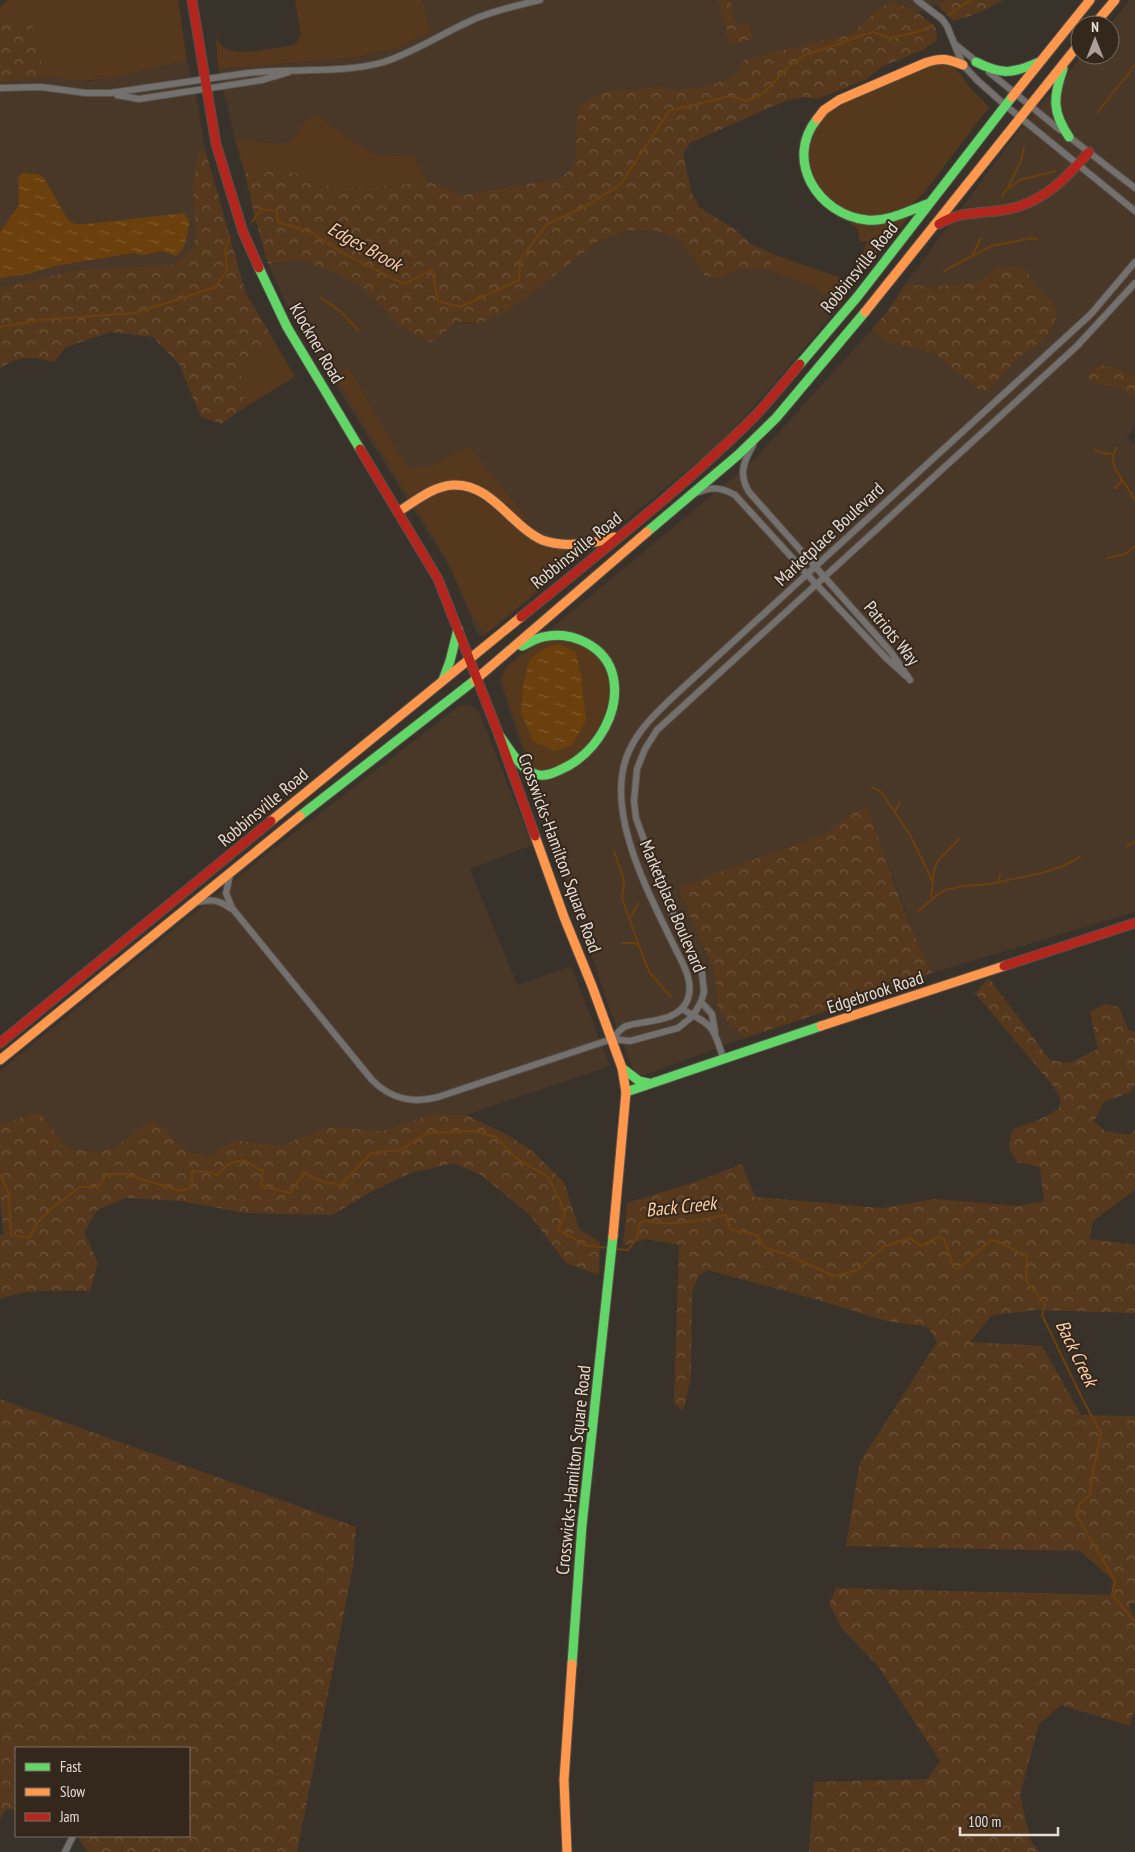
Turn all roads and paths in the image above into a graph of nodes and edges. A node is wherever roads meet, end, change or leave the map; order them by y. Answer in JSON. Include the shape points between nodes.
{"nodes":[{"id":1,"x":192,"y":0,"type":"edge"},
{"id":2,"x":540,"y":0,"type":"edge"},
{"id":3,"x":917,"y":0,"type":"edge"},
{"id":4,"x":1090,"y":0,"type":"edge"},
{"id":5,"x":1115,"y":0,"type":"edge"},
{"id":6,"x":1102,"y":15,"type":"edge"},
{"id":7,"x":955,"y":44,"type":"junction"},
{"id":8,"x":1070,"y":55,"type":"edge"},
{"id":9,"x":1068,"y":57,"type":"junction"},
{"id":10,"x":1041,"y":61,"type":"junction"},
{"id":11,"x":976,"y":62,"type":"junction"},
{"id":12,"x":963,"y":65,"type":"junction"},
{"id":13,"x":295,"y":69,"type":"junction"},
{"id":14,"x":205,"y":83,"type":"junction"},
{"id":15,"x":0,"y":88,"type":"edge"},
{"id":16,"x":1015,"y":93,"type":"junction"},
{"id":17,"x":1005,"y":105,"type":"junction"},
{"id":18,"x":1029,"y":105,"type":"junction"},
{"id":19,"x":1020,"y":117,"type":"junction"},
{"id":20,"x":1069,"y":137,"type":"junction"},
{"id":21,"x":1089,"y":152,"type":"junction"},
{"id":22,"x":1078,"y":164,"type":"junction"},
{"id":23,"x":1135,"y":188,"type":"edge"},
{"id":24,"x":930,"y":203,"type":"junction"},
{"id":25,"x":1135,"y":211,"type":"edge"},
{"id":26,"x":931,"y":229,"type":"junction"},
{"id":27,"x":1135,"y":262,"type":"edge"},
{"id":28,"x":1135,"y":282,"type":"edge"},
{"id":29,"x":758,"y":435,"type":"junction"},
{"id":30,"x":689,"y":497,"type":"junction"},
{"id":31,"x":398,"y":512,"type":"junction"},
{"id":32,"x":625,"y":531,"type":"junction"},
{"id":33,"x":815,"y":567,"type":"junction"},
{"id":34,"x":807,"y":574,"type":"junction"},
{"id":35,"x":824,"y":576,"type":"junction"},
{"id":36,"x":816,"y":584,"type":"junction"},
{"id":37,"x":458,"y":629,"type":"junction"},
{"id":38,"x":505,"y":655,"type":"junction"},
{"id":39,"x":470,"y":659,"type":"junction"},
{"id":40,"x":477,"y":678,"type":"junction"},
{"id":41,"x":442,"y":681,"type":"junction"},
{"id":42,"x":499,"y":735,"type":"junction"},
{"id":43,"x":226,"y":859,"type":"junction"},
{"id":44,"x":231,"y":872,"type":"junction"},
{"id":45,"x":193,"y":903,"type":"junction"},
{"id":46,"x":232,"y":908,"type":"junction"},
{"id":47,"x":1135,"y":923,"type":"edge"},
{"id":48,"x":701,"y":1002,"type":"junction"},
{"id":49,"x":682,"y":1009,"type":"junction"},
{"id":50,"x":693,"y":1016,"type":"junction"},
{"id":51,"x":715,"y":1034,"type":"junction"},
{"id":52,"x":612,"y":1039,"type":"junction"},
{"id":53,"x":0,"y":1043,"type":"edge"},
{"id":54,"x":723,"y":1058,"type":"junction"},
{"id":55,"x":0,"y":1060,"type":"edge"},
{"id":56,"x":622,"y":1068,"type":"junction"},
{"id":57,"x":658,"y":1081,"type":"junction"},
{"id":58,"x":645,"y":1086,"type":"junction"},
{"id":59,"x":626,"y":1092,"type":"junction"},
{"id":60,"x":625,"y":1108,"type":"junction"},
{"id":61,"x":72,"y":1837,"type":"edge"},
{"id":62,"x":65,"y":1852,"type":"edge"},
{"id":63,"x":567,"y":1852,"type":"edge"}],
"edges":[{"from":1,"to":14,"type":"main road","name":"Klockner Road"},
{"from":2,"to":13,"type":"street","via":[[476,19],[384,62],[354,68]]},
{"from":3,"to":7,"type":"street","via":[[942,19]]},
{"from":4,"to":10,"type":"main road","name":"Robbinsville Road"},
{"from":5,"to":6,"type":"main road"},
{"from":7,"to":11,"type":"street"},
{"from":7,"to":12,"type":"street"},
{"from":8,"to":9,"type":"main road","name":"Robbinsville Road"},
{"from":9,"to":18,"type":"main road","name":"Robbinsville Road"},
{"from":9,"to":20,"type":"main road","via":[[1054,98],[1060,126]]},
{"from":10,"to":11,"type":"main road","via":[[1008,73],[993,71]]},
{"from":10,"to":16,"type":"main road","name":"Robbinsville Road"},
{"from":11,"to":16,"type":"street"},
{"from":12,"to":17,"type":"street"},
{"from":12,"to":24,"type":"main road","via":[[947,59],[934,60],[838,100],[817,118],[805,142],[804,162],[809,181],[820,198],[840,213],[866,220],[884,220]]},
{"from":13,"to":14,"type":"street","via":[[248,72]]},
{"from":13,"to":14,"type":"street","via":[[262,80],[218,87]]},
{"from":14,"to":15,"type":"street","via":[[139,99],[34,86]]},
{"from":14,"to":31,"type":"main road","name":"Klockner Road","via":[[224,173],[258,266],[292,335]]},
{"from":16,"to":17,"type":"main road","name":"Robbinsville Road"},
{"from":16,"to":18,"type":"street"},
{"from":17,"to":19,"type":"street"},
{"from":17,"to":24,"type":"main road","name":"Robbinsville Road"},
{"from":18,"to":19,"type":"main road","name":"Robbinsville Road"},
{"from":18,"to":20,"type":"street"},
{"from":19,"to":22,"type":"street"},
{"from":19,"to":26,"type":"main road","name":"Robbinsville Road"},
{"from":20,"to":21,"type":"street"},
{"from":21,"to":22,"type":"main road"},
{"from":21,"to":23,"type":"street"},
{"from":22,"to":25,"type":"street"},
{"from":22,"to":26,"type":"main road","via":[[1057,187],[1035,202],[1002,210],[956,214]]},
{"from":24,"to":32,"type":"main road","name":"Robbinsville Road","via":[[852,303],[756,414],[720,450]]},
{"from":26,"to":29,"type":"main road","name":"Robbinsville Road","via":[[855,324]]},
{"from":27,"to":33,"type":"street","name":"Marketplace Boulevard","via":[[1091,314]]},
{"from":28,"to":35,"type":"street","name":"Marketplace Boulevard","via":[[1077,346]]},
{"from":29,"to":30,"type":"main road","name":"Robbinsville Road"},
{"from":29,"to":33,"type":"street","name":"Patriots Way","via":[[743,465],[745,485]]},
{"from":30,"to":34,"type":"street","name":"Patriots Way","via":[[709,488],[725,489],[735,495]]},
{"from":30,"to":38,"type":"main road","name":"Robbinsville Road"},
{"from":31,"to":32,"type":"main road","via":[[439,489],[453,485],[469,487],[486,495],[525,529],[562,545],[588,544]]},
{"from":31,"to":37,"type":"main road","name":"Klockner Road","via":[[438,579]]},
{"from":32,"to":39,"type":"main road","name":"Robbinsville Road"},
{"from":33,"to":34,"type":"street","name":"Marketplace Boulevard"},
{"from":33,"to":35,"type":"street","name":"Patriots Way"},
{"from":34,"to":36,"type":"street","name":"Patriots Way"},
{"from":34,"to":49,"type":"street","name":"Marketplace Boulevard","via":[[646,723],[624,764],[620,799],[622,815],[650,897],[687,972],[689,996]]},
{"from":35,"to":36,"type":"street","name":"Marketplace Boulevard"},
{"from":35,"to":36,"type":"street","name":"Patriots Way","via":[[891,652],[910,680]]},
{"from":36,"to":48,"type":"street","name":"Marketplace Boulevard","via":[[657,730],[637,769],[634,783],[636,818],[663,892],[702,973]]},
{"from":37,"to":39,"type":"main road","name":"Klockner Road"},
{"from":37,"to":41,"type":"main road"},
{"from":38,"to":40,"type":"main road","name":"Robbinsville Road"},
{"from":38,"to":42,"type":"main road","via":[[546,636],[569,636],[599,651],[613,675],[614,689],[607,723],[590,749],[553,773],[533,774]]},
{"from":39,"to":40,"type":"main road","name":"Klockner Road"},
{"from":39,"to":41,"type":"main road","name":"Robbinsville Road"},
{"from":40,"to":42,"type":"main road","name":"Crosswicks-Hamilton Square Road"},
{"from":40,"to":44,"type":"main road","name":"Robbinsville Road"},
{"from":41,"to":43,"type":"main road","name":"Robbinsville Road"},
{"from":42,"to":52,"type":"main road","name":"Crosswicks-Hamilton Square Road"},
{"from":43,"to":45,"type":"main road","via":[[223,871],[201,890]]},
{"from":43,"to":53,"type":"main road","name":"Robbinsville Road"},
{"from":44,"to":45,"type":"main road","name":"Robbinsville Road"},
{"from":44,"to":46,"type":"street","via":[[226,893]]},
{"from":45,"to":46,"type":"street","via":[[217,900]]},
{"from":45,"to":55,"type":"main road","name":"Robbinsville Road"},
{"from":46,"to":52,"type":"street","via":[[372,1080],[392,1095],[408,1100],[438,1098]]},
{"from":47,"to":54,"type":"main road","name":"Edgebrook Road"},
{"from":48,"to":50,"type":"street","name":"Marketplace Boulevard"},
{"from":48,"to":51,"type":"street","via":[[712,1014]]},
{"from":49,"to":50,"type":"street"},
{"from":49,"to":52,"type":"street","via":[[660,1020],[624,1027]]},
{"from":50,"to":51,"type":"street","via":[[706,1023]]},
{"from":50,"to":52,"type":"street","name":"Marketplace Boulevard","via":[[678,1028],[666,1032],[630,1040]]},
{"from":51,"to":54,"type":"street"},
{"from":52,"to":56,"type":"main road","name":"Crosswicks-Hamilton Square Road"},
{"from":54,"to":57,"type":"main road","name":"Edgebrook Road"},
{"from":56,"to":57,"type":"main road","via":[[639,1081]]},
{"from":56,"to":59,"type":"main road","name":"Crosswicks-Hamilton Square Road"},
{"from":57,"to":58,"type":"main road","name":"Edgebrook Road"},
{"from":58,"to":59,"type":"main road","name":"Edgebrook Road"},
{"from":58,"to":60,"type":"main road","via":[[634,1094]]},
{"from":59,"to":60,"type":"main road","name":"Crosswicks-Hamilton Square Road"},
{"from":60,"to":63,"type":"main road","name":"Crosswicks-Hamilton Square Road","via":[[582,1525],[566,1731]]},
{"from":61,"to":62,"type":"street"}]}
